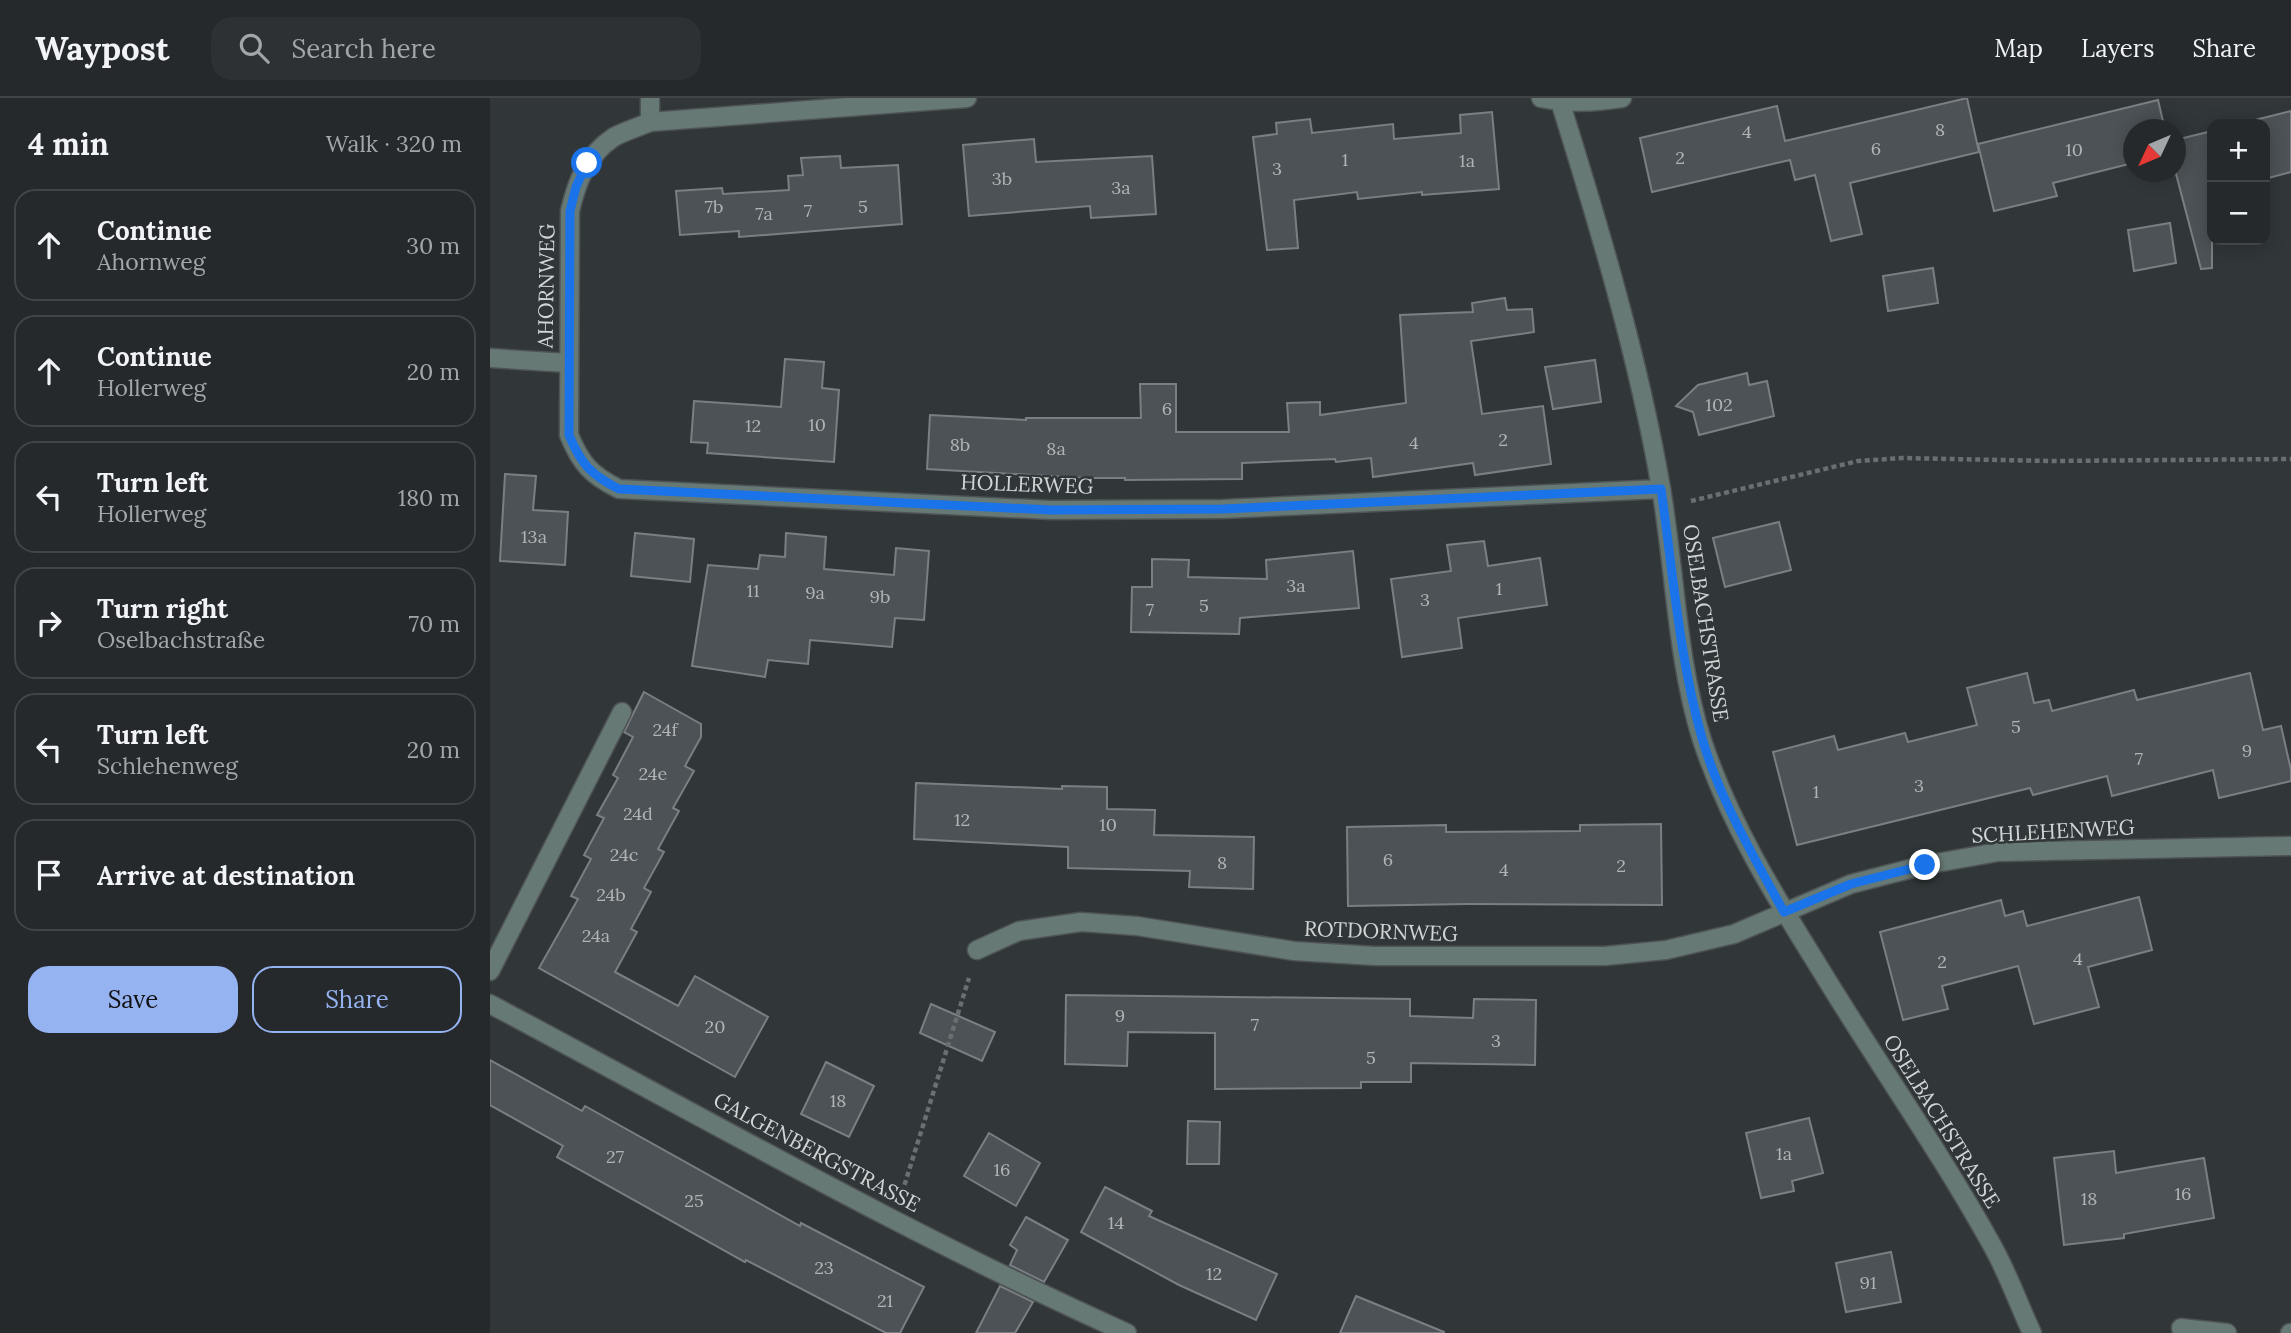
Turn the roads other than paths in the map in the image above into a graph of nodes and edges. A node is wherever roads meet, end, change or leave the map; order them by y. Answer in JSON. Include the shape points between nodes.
{"nodes":[{"id":1,"x":650,"y":98,"type":"edge"},
{"id":2,"x":967,"y":98,"type":"edge"},
{"id":3,"x":1541,"y":98,"type":"edge"},
{"id":4,"x":1622,"y":98,"type":"edge"},
{"id":5,"x":1559,"y":100,"type":"edge"},
{"id":6,"x":650,"y":122,"type":"junction"},
{"id":7,"x":490,"y":358,"type":"edge"},
{"id":8,"x":568,"y":363,"type":"junction"},
{"id":9,"x":1661,"y":489,"type":"junction"},
{"id":10,"x":622,"y":712,"type":"dead end"},
{"id":11,"x":2291,"y":846,"type":"edge"},
{"id":12,"x":1784,"y":912,"type":"junction"},
{"id":13,"x":977,"y":950,"type":"road end"},
{"id":14,"x":490,"y":971,"type":"edge"},
{"id":15,"x":490,"y":1004,"type":"edge"},
{"id":16,"x":2181,"y":1328,"type":"dead end"},
{"id":17,"x":1127,"y":1333,"type":"edge"},
{"id":18,"x":2032,"y":1333,"type":"edge"},
{"id":19,"x":2227,"y":1333,"type":"edge"}],
"edges":[{"from":1,"to":6,"type":"street"},
{"from":2,"to":6,"type":"street","name":"AHORNWEG"},
{"from":3,"to":5,"type":"street"},
{"from":4,"to":5,"type":"street"},
{"from":5,"to":9,"type":"street","name":"OSELBACHSTRASSE","via":[[1616,289]]},
{"from":6,"to":8,"type":"street","name":"AHORNWEG","via":[[614,137],[587,163],[576,187],[570,211]]},
{"from":7,"to":8,"type":"street"},
{"from":8,"to":9,"type":"street","name":"HOLLERWEG","via":[[569,435],[578,458],[597,478],[619,489],[1064,510],[1223,509]]},
{"from":9,"to":12,"type":"street","name":"OSELBACHSTRASSE","via":[[1686,666],[1702,739],[1738,829]]},
{"from":10,"to":14,"type":"street"},
{"from":11,"to":12,"type":"street","name":"SCHLEHENWEG","via":[[1998,852],[1851,884]]},
{"from":12,"to":13,"type":"street","name":"ROTDORNWEG","via":[[1734,934],[1666,950],[1605,956],[1375,956],[1294,951],[1137,926],[1081,922],[1019,931]]},
{"from":12,"to":18,"type":"street","name":"OSELBACHSTRASSE","via":[[1940,1156],[1995,1250]]},
{"from":15,"to":17,"type":"street","name":"GALGENBERGSTRASSE","via":[[894,1219]]},
{"from":16,"to":19,"type":"street"}]}
